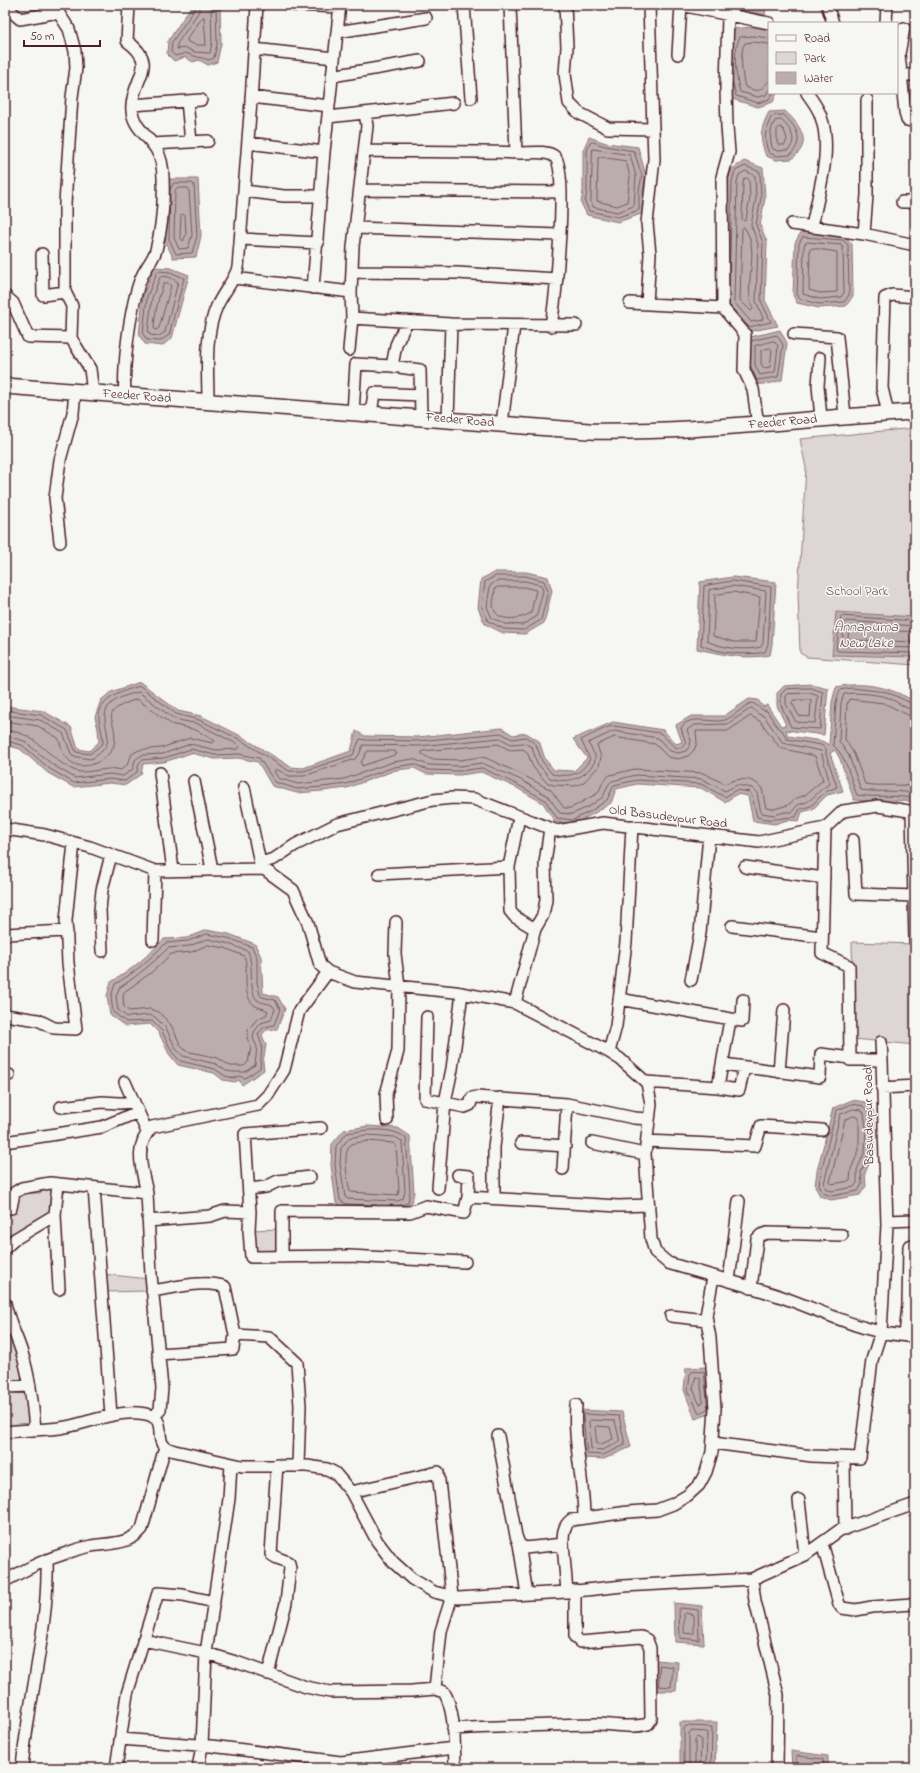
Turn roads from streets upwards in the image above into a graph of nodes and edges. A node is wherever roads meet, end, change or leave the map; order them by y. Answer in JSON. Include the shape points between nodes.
{"nodes":[{"id":1,"x":10,"y":5,"type":"edge"},
{"id":2,"x":129,"y":5,"type":"edge"},
{"id":3,"x":257,"y":5,"type":"edge"},
{"id":4,"x":294,"y":5,"type":"edge"},
{"id":5,"x":464,"y":5,"type":"edge"},
{"id":6,"x":510,"y":5,"type":"edge"},
{"id":7,"x":565,"y":5,"type":"edge"},
{"id":8,"x":649,"y":5,"type":"edge"},
{"id":9,"x":681,"y":5,"type":"edge"},
{"id":10,"x":827,"y":5,"type":"edge"},
{"id":11,"x":887,"y":5,"type":"edge"},
{"id":12,"x":340,"y":6,"type":"edge"},
{"id":13,"x":58,"y":9,"type":"edge"},
{"id":14,"x":728,"y":15,"type":"junction"},
{"id":15,"x":426,"y":18,"type":"dead end"},
{"id":16,"x":833,"y":22,"type":"edge"},
{"id":17,"x":886,"y":22,"type":"edge"},
{"id":18,"x":768,"y":23,"type":"edge"},
{"id":19,"x":905,"y":28,"type":"edge"},
{"id":20,"x":337,"y":32,"type":"junction"},
{"id":21,"x":254,"y":49,"type":"junction"},
{"id":22,"x":678,"y":54,"type":"dead end"},
{"id":23,"x":334,"y":58,"type":"junction"},
{"id":24,"x":420,"y":61,"type":"dead end"},
{"id":25,"x":901,"y":75,"type":"junction"},
{"id":26,"x":915,"y":75,"type":"edge"},
{"id":27,"x":332,"y":76,"type":"junction"},
{"id":28,"x":808,"y":94,"type":"edge"},
{"id":29,"x":251,"y":97,"type":"junction"},
{"id":30,"x":471,"y":98,"type":"dead end"},
{"id":31,"x":201,"y":100,"type":"dead end"},
{"id":32,"x":867,"y":100,"type":"dead end"},
{"id":33,"x":187,"y":101,"type":"junction"},
{"id":34,"x":454,"y":102,"type":"dead end"},
{"id":35,"x":132,"y":105,"type":"junction"},
{"id":36,"x":328,"y":111,"type":"junction"},
{"id":37,"x":365,"y":113,"type":"junction"},
{"id":38,"x":915,"y":122,"type":"edge"},
{"id":39,"x":653,"y":129,"type":"junction"},
{"id":40,"x":208,"y":141,"type":"dead end"},
{"id":41,"x":190,"y":142,"type":"junction"},
{"id":42,"x":248,"y":143,"type":"junction"},
{"id":43,"x":152,"y":144,"type":"junction"},
{"id":44,"x":364,"y":151,"type":"junction"},
{"id":45,"x":324,"y":152,"type":"junction"},
{"id":46,"x":516,"y":153,"type":"junction"},
{"id":47,"x":360,"y":190,"type":"junction"},
{"id":48,"x":244,"y":191,"type":"junction"},
{"id":49,"x":561,"y":192,"type":"junction"},
{"id":50,"x":321,"y":196,"type":"junction"},
{"id":51,"x":902,"y":202,"type":"dead end"},
{"id":52,"x":915,"y":202,"type":"edge"},
{"id":53,"x":792,"y":224,"type":"dead end"},
{"id":54,"x":812,"y":227,"type":"junction"},
{"id":55,"x":356,"y":228,"type":"junction"},
{"id":56,"x":864,"y":234,"type":"junction"},
{"id":57,"x":559,"y":235,"type":"junction"},
{"id":58,"x":240,"y":239,"type":"junction"},
{"id":59,"x":318,"y":243,"type":"junction"},
{"id":60,"x":915,"y":245,"type":"edge"},
{"id":61,"x":42,"y":254,"type":"dead end"},
{"id":62,"x":352,"y":272,"type":"junction"},
{"id":63,"x":234,"y":278,"type":"junction"},
{"id":64,"x":557,"y":279,"type":"junction"},
{"id":65,"x":313,"y":288,"type":"junction"},
{"id":66,"x":65,"y":292,"type":"junction"},
{"id":67,"x":351,"y":292,"type":"junction"},
{"id":68,"x":5,"y":296,"type":"edge"},
{"id":69,"x":915,"y":297,"type":"edge"},
{"id":70,"x":630,"y":303,"type":"dead end"},
{"id":71,"x":647,"y":304,"type":"junction"},
{"id":72,"x":723,"y":308,"type":"junction"},
{"id":73,"x":352,"y":318,"type":"junction"},
{"id":74,"x":407,"y":321,"type":"junction"},
{"id":75,"x":451,"y":324,"type":"junction"},
{"id":76,"x":514,"y":325,"type":"junction"},
{"id":77,"x":576,"y":325,"type":"dead end"},
{"id":78,"x":552,"y":326,"type":"junction"},
{"id":79,"x":794,"y":334,"type":"dead end"},
{"id":80,"x":72,"y":338,"type":"junction"},
{"id":81,"x":349,"y":350,"type":"dead end"},
{"id":82,"x":820,"y":358,"type":"dead end"},
{"id":83,"x":392,"y":366,"type":"junction"},
{"id":84,"x":5,"y":386,"type":"edge"},
{"id":85,"x":75,"y":392,"type":"junction"},
{"id":86,"x":93,"y":393,"type":"junction"},
{"id":87,"x":124,"y":395,"type":"junction"},
{"id":88,"x":420,"y":395,"type":"junction"},
{"id":89,"x":208,"y":402,"type":"junction"},
{"id":90,"x":915,"y":412,"type":"edge"},
{"id":91,"x":353,"y":413,"type":"junction"},
{"id":92,"x":888,"y":413,"type":"junction"},
{"id":93,"x":371,"y":414,"type":"junction"},
{"id":94,"x":845,"y":416,"type":"junction"},
{"id":95,"x":421,"y":417,"type":"junction"},
{"id":96,"x":821,"y":418,"type":"junction"},
{"id":97,"x":448,"y":420,"type":"junction"},
{"id":98,"x":502,"y":424,"type":"junction"},
{"id":99,"x":758,"y":425,"type":"junction"},
{"id":100,"x":60,"y":542,"type":"dead end"},
{"id":101,"x":160,"y":774,"type":"dead end"},
{"id":102,"x":194,"y":781,"type":"dead end"},
{"id":103,"x":244,"y":787,"type":"dead end"},
{"id":104,"x":914,"y":812,"type":"edge"},
{"id":105,"x":519,"y":817,"type":"junction"},
{"id":106,"x":632,"y":826,"type":"junction"},
{"id":107,"x":550,"y":828,"type":"junction"},
{"id":108,"x":825,"y":828,"type":"junction"},
{"id":109,"x":5,"y":829,"type":"edge"},
{"id":110,"x":709,"y":836,"type":"junction"},
{"id":111,"x":853,"y":840,"type":"dead end"},
{"id":112,"x":74,"y":843,"type":"junction"},
{"id":113,"x":110,"y":855,"type":"junction"},
{"id":114,"x":262,"y":866,"type":"junction"},
{"id":115,"x":508,"y":867,"type":"junction"},
{"id":116,"x":745,"y":867,"type":"dead end"},
{"id":117,"x":212,"y":869,"type":"junction"},
{"id":118,"x":173,"y":870,"type":"junction"},
{"id":119,"x":155,"y":871,"type":"junction"},
{"id":120,"x":379,"y":874,"type":"dead end"},
{"id":121,"x":824,"y":878,"type":"junction"},
{"id":122,"x":915,"y":896,"type":"edge"},
{"id":123,"x":396,"y":922,"type":"dead end"},
{"id":124,"x":732,"y":926,"type":"dead end"},
{"id":125,"x":535,"y":929,"type":"junction"},
{"id":126,"x":67,"y":931,"type":"junction"},
{"id":127,"x":5,"y":934,"type":"edge"},
{"id":128,"x":822,"y":937,"type":"junction"},
{"id":129,"x":154,"y":940,"type":"dead end"},
{"id":130,"x":915,"y":942,"type":"edge"},
{"id":131,"x":102,"y":951,"type":"dead end"},
{"id":132,"x":328,"y":972,"type":"junction"},
{"id":133,"x":691,"y":980,"type":"dead end"},
{"id":134,"x":399,"y":986,"type":"junction"},
{"id":135,"x":462,"y":993,"type":"junction"},
{"id":136,"x":619,"y":999,"type":"junction"},
{"id":137,"x":743,"y":1000,"type":"dead end"},
{"id":138,"x":515,"y":1003,"type":"junction"},
{"id":139,"x":784,"y":1010,"type":"dead end"},
{"id":140,"x":5,"y":1015,"type":"edge"},
{"id":141,"x":427,"y":1017,"type":"dead end"},
{"id":142,"x":730,"y":1020,"type":"junction"},
{"id":143,"x":881,"y":1042,"type":"dead end"},
{"id":144,"x":609,"y":1052,"type":"junction"},
{"id":145,"x":850,"y":1058,"type":"junction"},
{"id":146,"x":882,"y":1060,"type":"junction"},
{"id":147,"x":723,"y":1064,"type":"junction"},
{"id":148,"x":744,"y":1068,"type":"junction"},
{"id":149,"x":779,"y":1072,"type":"junction"},
{"id":150,"x":125,"y":1082,"type":"dead end"},
{"id":151,"x":646,"y":1082,"type":"junction"},
{"id":152,"x":915,"y":1086,"type":"edge"},
{"id":153,"x":718,"y":1087,"type":"junction"},
{"id":154,"x":882,"y":1088,"type":"junction"},
{"id":155,"x":500,"y":1098,"type":"junction"},
{"id":156,"x":134,"y":1102,"type":"junction"},
{"id":157,"x":444,"y":1102,"type":"junction"},
{"id":158,"x":567,"y":1104,"type":"junction"},
{"id":159,"x":61,"y":1107,"type":"dead end"},
{"id":160,"x":138,"y":1112,"type":"junction"},
{"id":161,"x":649,"y":1119,"type":"junction"},
{"id":162,"x":388,"y":1120,"type":"dead end"},
{"id":163,"x":321,"y":1128,"type":"dead end"},
{"id":164,"x":822,"y":1130,"type":"dead end"},
{"id":165,"x":147,"y":1132,"type":"junction"},
{"id":166,"x":647,"y":1141,"type":"junction"},
{"id":167,"x":5,"y":1142,"type":"edge"},
{"id":168,"x":521,"y":1143,"type":"dead end"},
{"id":169,"x":592,"y":1143,"type":"dead end"},
{"id":170,"x":565,"y":1146,"type":"junction"},
{"id":171,"x":645,"y":1154,"type":"junction"},
{"id":172,"x":563,"y":1169,"type":"dead end"},
{"id":173,"x":458,"y":1175,"type":"dead end"},
{"id":174,"x":310,"y":1177,"type":"dead end"},
{"id":175,"x":58,"y":1184,"type":"junction"},
{"id":176,"x":94,"y":1188,"type":"junction"},
{"id":177,"x":438,"y":1188,"type":"dead end"},
{"id":178,"x":249,"y":1189,"type":"junction"},
{"id":179,"x":147,"y":1193,"type":"junction"},
{"id":180,"x":468,"y":1197,"type":"junction"},
{"id":181,"x":494,"y":1198,"type":"junction"},
{"id":182,"x":739,"y":1201,"type":"dead end"},
{"id":183,"x":648,"y":1204,"type":"junction"},
{"id":184,"x":5,"y":1208,"type":"edge"},
{"id":185,"x":250,"y":1212,"type":"junction"},
{"id":186,"x":55,"y":1215,"type":"junction"},
{"id":187,"x":915,"y":1220,"type":"edge"},
{"id":188,"x":148,"y":1221,"type":"junction"},
{"id":189,"x":887,"y":1221,"type":"junction"},
{"id":190,"x":842,"y":1235,"type":"dead end"},
{"id":191,"x":909,"y":1246,"type":"dead end"},
{"id":192,"x":5,"y":1248,"type":"edge"},
{"id":193,"x":282,"y":1257,"type":"junction"},
{"id":194,"x":465,"y":1262,"type":"dead end"},
{"id":195,"x":713,"y":1276,"type":"junction"},
{"id":196,"x":730,"y":1281,"type":"junction"},
{"id":197,"x":751,"y":1288,"type":"junction"},
{"id":198,"x":59,"y":1289,"type":"dead end"},
{"id":199,"x":152,"y":1291,"type":"junction"},
{"id":200,"x":5,"y":1303,"type":"edge"},
{"id":201,"x":671,"y":1316,"type":"dead end"},
{"id":202,"x":707,"y":1320,"type":"junction"},
{"id":203,"x":881,"y":1332,"type":"junction"},
{"id":204,"x":235,"y":1334,"type":"junction"},
{"id":205,"x":910,"y":1336,"type":"edge"},
{"id":206,"x":158,"y":1354,"type":"junction"},
{"id":207,"x":30,"y":1386,"type":"junction"},
{"id":208,"x":5,"y":1387,"type":"edge"},
{"id":209,"x":576,"y":1405,"type":"dead end"},
{"id":210,"x":111,"y":1415,"type":"junction"},
{"id":211,"x":153,"y":1417,"type":"junction"},
{"id":212,"x":35,"y":1430,"type":"junction"},
{"id":213,"x":5,"y":1432,"type":"edge"},
{"id":214,"x":498,"y":1436,"type":"dead end"},
{"id":215,"x":712,"y":1443,"type":"junction"},
{"id":216,"x":164,"y":1447,"type":"junction"},
{"id":217,"x":844,"y":1458,"type":"junction"},
{"id":218,"x":231,"y":1464,"type":"junction"},
{"id":219,"x":277,"y":1465,"type":"junction"},
{"id":220,"x":298,"y":1466,"type":"junction"},
{"id":221,"x":351,"y":1492,"type":"junction"},
{"id":222,"x":799,"y":1500,"type":"dead end"},
{"id":223,"x":915,"y":1504,"type":"edge"},
{"id":224,"x":584,"y":1518,"type":"junction"},
{"id":225,"x":845,"y":1529,"type":"junction"},
{"id":226,"x":822,"y":1543,"type":"junction"},
{"id":227,"x":520,"y":1544,"type":"junction"},
{"id":228,"x":563,"y":1544,"type":"junction"},
{"id":229,"x":805,"y":1556,"type":"junction"},
{"id":230,"x":47,"y":1560,"type":"junction"},
{"id":231,"x":752,"y":1579,"type":"junction"},
{"id":232,"x":5,"y":1581,"type":"edge"},
{"id":233,"x":571,"y":1591,"type":"junction"},
{"id":234,"x":527,"y":1594,"type":"junction"},
{"id":235,"x":452,"y":1596,"type":"junction"},
{"id":236,"x":214,"y":1602,"type":"junction"},
{"id":237,"x":912,"y":1604,"type":"dead end"},
{"id":238,"x":144,"y":1640,"type":"junction"},
{"id":239,"x":206,"y":1653,"type":"junction"},
{"id":240,"x":268,"y":1674,"type":"junction"},
{"id":241,"x":435,"y":1689,"type":"junction"},
{"id":242,"x":453,"y":1729,"type":"junction"},
{"id":243,"x":120,"y":1739,"type":"junction"},
{"id":244,"x":202,"y":1746,"type":"junction"},
{"id":245,"x":454,"y":1748,"type":"junction"},
{"id":246,"x":22,"y":1768,"type":"edge"},
{"id":247,"x":116,"y":1768,"type":"edge"},
{"id":248,"x":198,"y":1768,"type":"edge"},
{"id":249,"x":455,"y":1768,"type":"edge"},
{"id":250,"x":777,"y":1768,"type":"edge"}],
"edges":[{"from":1,"to":13,"type":"street","via":[[11,11],[20,19]]},
{"from":2,"to":35,"type":"street","via":[[127,41],[137,48],[142,57],[143,70]]},
{"from":3,"to":21,"type":"street"},
{"from":4,"to":12,"type":"street"},
{"from":5,"to":30,"type":"street"},
{"from":6,"to":46,"type":"street"},
{"from":7,"to":39,"type":"street","via":[[565,74],[569,103],[579,113],[608,128]]},
{"from":8,"to":39,"type":"street"},
{"from":9,"to":14,"type":"street"},
{"from":9,"to":22,"type":"street"},
{"from":10,"to":16,"type":"street"},
{"from":11,"to":17,"type":"street"},
{"from":12,"to":20,"type":"street"},
{"from":13,"to":66,"type":"street","via":[[69,29],[75,51],[76,68],[65,204]]},
{"from":14,"to":18,"type":"street"},
{"from":14,"to":72,"type":"street","via":[[726,87],[730,152],[722,177]]},
{"from":15,"to":20,"type":"street"},
{"from":19,"to":25,"type":"street","via":[[899,54]]},
{"from":20,"to":23,"type":"street"},
{"from":21,"to":23,"type":"street"},
{"from":21,"to":29,"type":"street"},
{"from":23,"to":27,"type":"street"},
{"from":24,"to":27,"type":"street"},
{"from":25,"to":26,"type":"street"},
{"from":25,"to":38,"type":"street","via":[[907,120]]},
{"from":27,"to":36,"type":"street"},
{"from":28,"to":54,"type":"street","via":[[822,117],[826,148],[824,173]]},
{"from":29,"to":36,"type":"street"},
{"from":29,"to":42,"type":"street"},
{"from":31,"to":33,"type":"street"},
{"from":32,"to":56,"type":"street","via":[[867,195]]},
{"from":33,"to":35,"type":"street"},
{"from":33,"to":41,"type":"street"},
{"from":34,"to":37,"type":"street"},
{"from":35,"to":43,"type":"street","via":[[135,121]]},
{"from":36,"to":37,"type":"street"},
{"from":36,"to":45,"type":"street"},
{"from":37,"to":44,"type":"street","via":[[367,126]]},
{"from":39,"to":71,"type":"street","via":[[654,159],[647,223],[650,254]]},
{"from":40,"to":41,"type":"street"},
{"from":41,"to":43,"type":"street"},
{"from":42,"to":45,"type":"street"},
{"from":42,"to":48,"type":"street"},
{"from":43,"to":87,"type":"street","via":[[161,161],[163,177],[160,228],[156,251],[142,276],[134,302]]},
{"from":44,"to":46,"type":"street"},
{"from":44,"to":47,"type":"street"},
{"from":45,"to":50,"type":"street"},
{"from":46,"to":49,"type":"street","via":[[554,156],[559,162]]},
{"from":47,"to":49,"type":"street"},
{"from":47,"to":55,"type":"street"},
{"from":48,"to":50,"type":"street","via":[[284,196]]},
{"from":48,"to":58,"type":"street"},
{"from":49,"to":57,"type":"street"},
{"from":50,"to":59,"type":"street"},
{"from":51,"to":52,"type":"street"},
{"from":53,"to":54,"type":"street"},
{"from":54,"to":56,"type":"street"},
{"from":55,"to":57,"type":"street"},
{"from":55,"to":62,"type":"street"},
{"from":56,"to":60,"type":"street"},
{"from":57,"to":64,"type":"street"},
{"from":58,"to":59,"type":"street"},
{"from":58,"to":63,"type":"street","via":[[238,268]]},
{"from":59,"to":65,"type":"street"},
{"from":61,"to":66,"type":"street","via":[[44,295]]},
{"from":62,"to":64,"type":"street","via":[[456,273]]},
{"from":62,"to":67,"type":"street"},
{"from":63,"to":65,"type":"street"},
{"from":63,"to":89,"type":"street","via":[[217,306],[209,334]]},
{"from":64,"to":78,"type":"street"},
{"from":65,"to":67,"type":"street"},
{"from":66,"to":80,"type":"street","via":[[72,306]]},
{"from":67,"to":73,"type":"street"},
{"from":68,"to":80,"type":"street","via":[[13,303],[28,337]]},
{"from":69,"to":92,"type":"street","via":[[892,295],[885,298],[882,388]]},
{"from":70,"to":71,"type":"street"},
{"from":71,"to":72,"type":"street"},
{"from":72,"to":99,"type":"street","via":[[744,334],[744,370],[753,389]]},
{"from":73,"to":74,"type":"street"},
{"from":73,"to":81,"type":"street"},
{"from":74,"to":75,"type":"street"},
{"from":74,"to":83,"type":"street","via":[[396,344]]},
{"from":75,"to":76,"type":"street"},
{"from":75,"to":97,"type":"street"},
{"from":76,"to":78,"type":"street"},
{"from":76,"to":98,"type":"street"},
{"from":77,"to":78,"type":"street"},
{"from":79,"to":94,"type":"street","via":[[837,338]]},
{"from":80,"to":86,"type":"street","via":[[90,369]]},
{"from":82,"to":96,"type":"street","via":[[818,386]]},
{"from":83,"to":88,"type":"street","via":[[420,370]]},
{"from":83,"to":91,"type":"street","via":[[356,364]]},
{"from":84,"to":85,"type":"street","name":"Feeder Road"},
{"from":85,"to":86,"type":"street","name":"Feeder Road"},
{"from":85,"to":100,"type":"street","via":[[60,460],[55,498]]},
{"from":86,"to":87,"type":"street","name":"Feeder Road"},
{"from":87,"to":89,"type":"street","name":"Feeder Road"},
{"from":88,"to":93,"type":"street","via":[[374,393]]},
{"from":88,"to":95,"type":"street"},
{"from":89,"to":91,"type":"street","name":"Feeder Road"},
{"from":90,"to":92,"type":"street","name":"Feeder Road"},
{"from":91,"to":93,"type":"street","name":"Feeder Road"},
{"from":92,"to":94,"type":"street","name":"Feeder Road"},
{"from":93,"to":95,"type":"street","name":"Feeder Road"},
{"from":94,"to":96,"type":"street","name":"Feeder Road"},
{"from":95,"to":97,"type":"street","name":"Feeder Road"},
{"from":96,"to":99,"type":"street","name":"Feeder Road"},
{"from":97,"to":98,"type":"street","name":"Feeder Road"},
{"from":98,"to":99,"type":"street","name":"Feeder Road","via":[[635,432]]},
{"from":101,"to":118,"type":"street"},
{"from":102,"to":117,"type":"street"},
{"from":103,"to":114,"type":"street"},
{"from":104,"to":108,"type":"street","via":[[878,806],[843,811]]},
{"from":104,"to":122,"type":"street"},
{"from":105,"to":107,"type":"street","name":"Old Basudevpur Road"},
{"from":105,"to":114,"type":"street","name":"Old Basudevpur Road","via":[[474,799],[433,800],[337,824],[295,845]]},
{"from":105,"to":115,"type":"street"},
{"from":106,"to":107,"type":"street","name":"Old Basudevpur Road","via":[[603,823],[557,831]]},
{"from":106,"to":110,"type":"street","name":"Old Basudevpur Road"},
{"from":106,"to":136,"type":"street","via":[[626,942]]},
{"from":107,"to":125,"type":"street","via":[[545,863],[546,900],[543,915]]},
{"from":108,"to":110,"type":"street","name":"Old Basudevpur Road","via":[[759,842]]},
{"from":108,"to":121,"type":"street","name":"Basudevpur Road"},
{"from":109,"to":112,"type":"street","via":[[46,835]]},
{"from":110,"to":133,"type":"street","via":[[700,932]]},
{"from":111,"to":122,"type":"street","via":[[856,894]]},
{"from":112,"to":113,"type":"street"},
{"from":112,"to":126,"type":"street"},
{"from":113,"to":119,"type":"street"},
{"from":113,"to":131,"type":"street","via":[[100,910]]},
{"from":114,"to":117,"type":"street"},
{"from":114,"to":132,"type":"street","via":[[293,890],[308,923],[320,965]]},
{"from":115,"to":120,"type":"street"},
{"from":115,"to":125,"type":"street","via":[[510,911]]},
{"from":116,"to":121,"type":"street"},
{"from":117,"to":118,"type":"street"},
{"from":118,"to":119,"type":"street"},
{"from":119,"to":129,"type":"street"},
{"from":121,"to":128,"type":"street","name":"Basudevpur Road"},
{"from":122,"to":130,"type":"street"},
{"from":123,"to":134,"type":"street","via":[[395,954]]},
{"from":124,"to":128,"type":"street"},
{"from":125,"to":138,"type":"street"},
{"from":126,"to":127,"type":"street"},
{"from":126,"to":140,"type":"street","via":[[76,1029],[54,1028],[38,1020]]},
{"from":128,"to":145,"type":"street","name":"Basudevpur Road","via":[[822,953],[849,966]]},
{"from":132,"to":134,"type":"street","via":[[355,982]]},
{"from":132,"to":165,"type":"street","via":[[300,1011],[284,1070],[268,1095],[258,1105],[152,1127]]},
{"from":134,"to":135,"type":"street"},
{"from":134,"to":162,"type":"street","via":[[398,1051],[386,1094]]},
{"from":135,"to":138,"type":"street"},
{"from":135,"to":157,"type":"street","via":[[452,1069]]},
{"from":136,"to":142,"type":"street"},
{"from":136,"to":144,"type":"street","via":[[615,1035]]},
{"from":137,"to":142,"type":"street","via":[[742,1021]]},
{"from":138,"to":144,"type":"street"},
{"from":139,"to":149,"type":"street"},
{"from":141,"to":157,"type":"street","via":[[425,1099]]},
{"from":142,"to":147,"type":"street"},
{"from":143,"to":146,"type":"street"},
{"from":144,"to":151,"type":"street"},
{"from":145,"to":146,"type":"street","name":"Basudevpur Road"},
{"from":145,"to":149,"type":"street","via":[[821,1054],[820,1077]]},
{"from":146,"to":154,"type":"street","name":"Basudevpur Road"},
{"from":147,"to":148,"type":"street"},
{"from":147,"to":153,"type":"street"},
{"from":148,"to":149,"type":"street"},
{"from":148,"to":153,"type":"street","via":[[739,1090]]},
{"from":150,"to":156,"type":"street"},
{"from":151,"to":153,"type":"street"},
{"from":151,"to":161,"type":"street","via":[[651,1104]]},
{"from":152,"to":154,"type":"street"},
{"from":154,"to":189,"type":"street","name":"Basudevpur Road"},
{"from":155,"to":157,"type":"street","via":[[472,1098],[470,1105],[465,1106]]},
{"from":155,"to":158,"type":"street"},
{"from":155,"to":181,"type":"street","via":[[494,1147]]},
{"from":156,"to":159,"type":"street","via":[[102,1102]]},
{"from":156,"to":160,"type":"street"},
{"from":157,"to":177,"type":"street"},
{"from":158,"to":161,"type":"street"},
{"from":158,"to":170,"type":"street"},
{"from":160,"to":165,"type":"street"},
{"from":160,"to":167,"type":"street","via":[[102,1127]]},
{"from":161,"to":166,"type":"street"},
{"from":163,"to":178,"type":"street","via":[[245,1134]]},
{"from":164,"to":166,"type":"street","via":[[761,1126],[755,1146]]},
{"from":165,"to":179,"type":"street","via":[[139,1155]]},
{"from":166,"to":171,"type":"street"},
{"from":168,"to":170,"type":"street"},
{"from":169,"to":171,"type":"street"},
{"from":170,"to":172,"type":"street"},
{"from":171,"to":183,"type":"street"},
{"from":173,"to":180,"type":"street","via":[[469,1176]]},
{"from":174,"to":178,"type":"street","via":[[278,1181],[266,1187]]},
{"from":175,"to":176,"type":"street"},
{"from":175,"to":184,"type":"street","via":[[22,1188],[14,1194],[10,1208]]},
{"from":175,"to":186,"type":"street"},
{"from":176,"to":179,"type":"street"},
{"from":176,"to":210,"type":"street"},
{"from":178,"to":185,"type":"street"},
{"from":179,"to":188,"type":"street"},
{"from":180,"to":181,"type":"street"},
{"from":180,"to":193,"type":"street","via":[[464,1212],[426,1206],[410,1212],[282,1211]]},
{"from":181,"to":183,"type":"street","via":[[618,1206]]},
{"from":182,"to":196,"type":"street"},
{"from":183,"to":195,"type":"street","via":[[651,1239],[656,1252],[668,1263]]},
{"from":185,"to":188,"type":"street","via":[[225,1211],[210,1216]]},
{"from":185,"to":193,"type":"street","via":[[251,1257]]},
{"from":186,"to":192,"type":"street","via":[[15,1239]]},
{"from":186,"to":198,"type":"street"},
{"from":187,"to":189,"type":"street"},
{"from":188,"to":199,"type":"street"},
{"from":189,"to":203,"type":"street","name":"Basudevpur Road"},
{"from":190,"to":197,"type":"street","via":[[761,1235],[757,1239]]},
{"from":191,"to":205,"type":"street"},
{"from":193,"to":194,"type":"street","via":[[349,1256]]},
{"from":195,"to":196,"type":"street"},
{"from":195,"to":202,"type":"street"},
{"from":196,"to":197,"type":"street"},
{"from":197,"to":203,"type":"street"},
{"from":199,"to":204,"type":"street","via":[[205,1284],[225,1287]]},
{"from":199,"to":206,"type":"street"},
{"from":200,"to":207,"type":"street"},
{"from":201,"to":202,"type":"street"},
{"from":202,"to":215,"type":"street","via":[[715,1409]]},
{"from":203,"to":205,"type":"street"},
{"from":203,"to":217,"type":"street","name":"Basudevpur Road","via":[[872,1360],[860,1458]]},
{"from":204,"to":206,"type":"street","via":[[233,1349]]},
{"from":204,"to":220,"type":"street","via":[[269,1337],[297,1363],[300,1406]]},
{"from":206,"to":211,"type":"street","via":[[162,1400],[160,1410]]},
{"from":207,"to":208,"type":"street"},
{"from":207,"to":212,"type":"street"},
{"from":209,"to":224,"type":"street","via":[[576,1435],[584,1497]]},
{"from":210,"to":211,"type":"street","via":[[138,1414]]},
{"from":210,"to":212,"type":"street","via":[[61,1428]]},
{"from":211,"to":216,"type":"street","via":[[159,1423]]},
{"from":212,"to":213,"type":"street"},
{"from":214,"to":227,"type":"street","via":[[516,1536]]},
{"from":215,"to":217,"type":"street","via":[[786,1454]]},
{"from":215,"to":224,"type":"street","via":[[706,1472],[699,1485],[673,1504],[657,1510]]},
{"from":216,"to":218,"type":"street"},
{"from":216,"to":230,"type":"street","via":[[142,1529],[129,1540],[74,1550]]},
{"from":217,"to":225,"type":"street"},
{"from":218,"to":219,"type":"street"},
{"from":218,"to":236,"type":"street","via":[[229,1499]]},
{"from":219,"to":220,"type":"street"},
{"from":219,"to":240,"type":"street","via":[[271,1554],[285,1560],[290,1568],[286,1602]]},
{"from":220,"to":221,"type":"street","via":[[327,1469],[335,1473]]},
{"from":221,"to":235,"type":"street","via":[[377,1541],[393,1562],[412,1579],[434,1592]]},
{"from":221,"to":235,"type":"street","via":[[438,1472]]},
{"from":222,"to":229,"type":"street"},
{"from":223,"to":225,"type":"street"},
{"from":224,"to":228,"type":"street","via":[[571,1520],[566,1524]]},
{"from":225,"to":226,"type":"street"},
{"from":226,"to":229,"type":"street"},
{"from":226,"to":237,"type":"street","via":[[842,1608],[856,1610]]},
{"from":227,"to":228,"type":"street","via":[[530,1548]]},
{"from":227,"to":234,"type":"street"},
{"from":228,"to":233,"type":"street"},
{"from":229,"to":231,"type":"street"},
{"from":230,"to":232,"type":"street"},
{"from":230,"to":246,"type":"street","via":[[42,1631]]},
{"from":231,"to":233,"type":"street"},
{"from":231,"to":250,"type":"street","via":[[778,1695]]},
{"from":233,"to":234,"type":"street"},
{"from":233,"to":242,"type":"street","via":[[575,1637],[580,1642],[641,1637],[647,1640],[650,1648],[648,1724]]},
{"from":234,"to":235,"type":"street","via":[[469,1598]]},
{"from":235,"to":241,"type":"street","via":[[441,1631]]},
{"from":236,"to":238,"type":"street","via":[[158,1593]]},
{"from":236,"to":239,"type":"street"},
{"from":238,"to":239,"type":"street"},
{"from":238,"to":243,"type":"street","via":[[127,1694]]},
{"from":239,"to":240,"type":"street"},
{"from":239,"to":244,"type":"street"},
{"from":240,"to":241,"type":"street","via":[[330,1692]]},
{"from":241,"to":242,"type":"street","via":[[444,1692],[448,1699]]},
{"from":242,"to":245,"type":"street"},
{"from":243,"to":244,"type":"street"},
{"from":243,"to":247,"type":"street"},
{"from":244,"to":245,"type":"street","via":[[341,1762]]},
{"from":244,"to":248,"type":"street"},
{"from":245,"to":249,"type":"street"}]}
